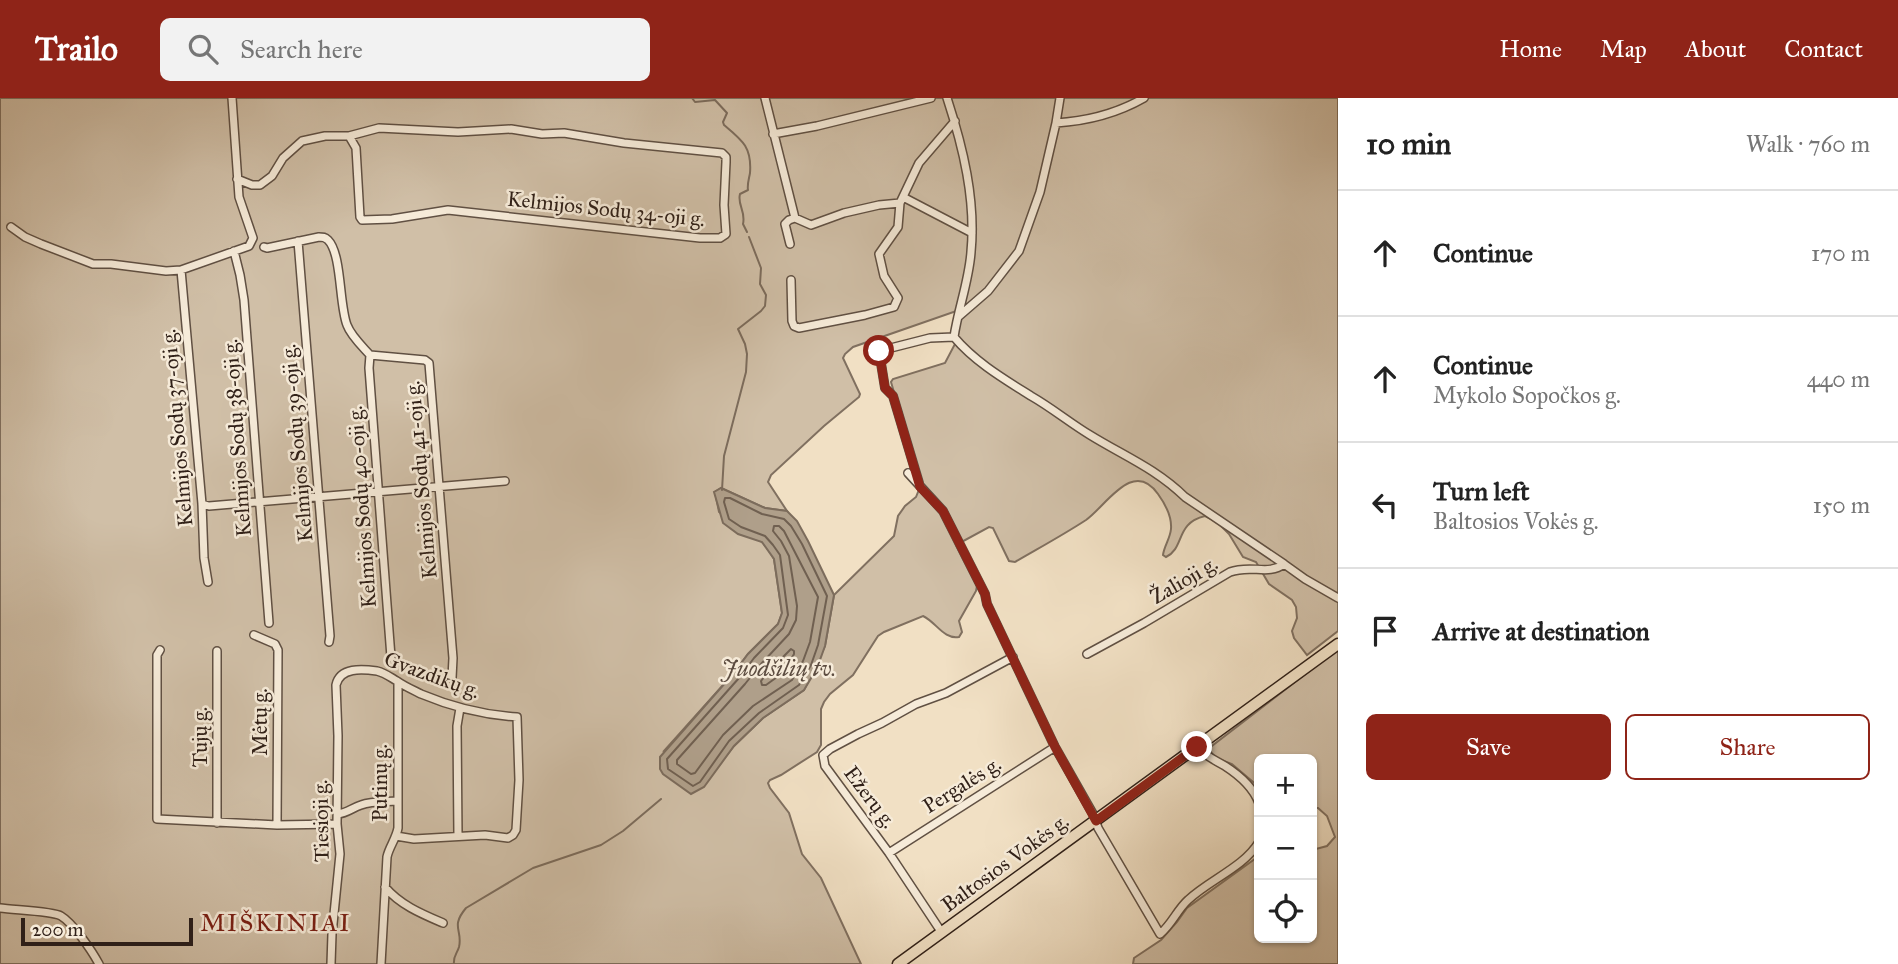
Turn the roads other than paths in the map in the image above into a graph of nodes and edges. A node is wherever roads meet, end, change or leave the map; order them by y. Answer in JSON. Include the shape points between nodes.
{"nodes":[{"id":1,"x":232,"y":98,"type":"edge"},
{"id":2,"x":765,"y":98,"type":"edge"},
{"id":3,"x":931,"y":98,"type":"edge"},
{"id":4,"x":947,"y":98,"type":"edge"},
{"id":5,"x":1060,"y":98,"type":"edge"},
{"id":6,"x":1144,"y":98,"type":"edge"},
{"id":7,"x":955,"y":121,"type":"junction"},
{"id":8,"x":1056,"y":123,"type":"junction"},
{"id":9,"x":773,"y":134,"type":"junction"},
{"id":10,"x":349,"y":136,"type":"junction"},
{"id":11,"x":237,"y":179,"type":"junction"},
{"id":12,"x":901,"y":200,"type":"junction"},
{"id":13,"x":794,"y":218,"type":"junction"},
{"id":14,"x":11,"y":228,"type":"dead end"},
{"id":15,"x":972,"y":233,"type":"junction"},
{"id":16,"x":299,"y":241,"type":"junction"},
{"id":17,"x":790,"y":244,"type":"dead end"},
{"id":18,"x":264,"y":247,"type":"dead end"},
{"id":19,"x":234,"y":251,"type":"junction"},
{"id":20,"x":181,"y":270,"type":"junction"},
{"id":21,"x":791,"y":280,"type":"dead end"},
{"id":22,"x":957,"y":318,"type":"junction"},
{"id":23,"x":954,"y":337,"type":"junction"},
{"id":24,"x":370,"y":355,"type":"junction"},
{"id":25,"x":908,"y":473,"type":"dead end"},
{"id":26,"x":505,"y":481,"type":"dead end"},
{"id":27,"x":438,"y":486,"type":"junction"},
{"id":28,"x":920,"y":487,"type":"junction"},
{"id":29,"x":379,"y":491,"type":"junction"},
{"id":30,"x":319,"y":496,"type":"junction"},
{"id":31,"x":259,"y":501,"type":"junction"},
{"id":32,"x":202,"y":505,"type":"junction"},
{"id":33,"x":1284,"y":564,"type":"junction"},
{"id":34,"x":208,"y":582,"type":"dead end"},
{"id":35,"x":1338,"y":598,"type":"edge"},
{"id":36,"x":269,"y":623,"type":"dead end"},
{"id":37,"x":254,"y":635,"type":"dead end"},
{"id":38,"x":329,"y":642,"type":"dead end"},
{"id":39,"x":1338,"y":644,"type":"edge"},
{"id":40,"x":160,"y":650,"type":"dead end"},
{"id":41,"x":217,"y":650,"type":"dead end"},
{"id":42,"x":1087,"y":654,"type":"dead end"},
{"id":43,"x":391,"y":657,"type":"dead end"},
{"id":44,"x":1013,"y":657,"type":"junction"},
{"id":45,"x":337,"y":678,"type":"joint"},
{"id":46,"x":452,"y":678,"type":"dead end"},
{"id":47,"x":398,"y":683,"type":"junction"},
{"id":48,"x":460,"y":708,"type":"junction"},
{"id":49,"x":1055,"y":747,"type":"junction"},
{"id":50,"x":1197,"y":747,"type":"junction"},
{"id":51,"x":1254,"y":793,"type":"edge"},
{"id":52,"x":397,"y":801,"type":"junction"},
{"id":53,"x":338,"y":814,"type":"junction"},
{"id":54,"x":1096,"y":821,"type":"junction"},
{"id":55,"x":217,"y":823,"type":"junction"},
{"id":56,"x":337,"y":824,"type":"junction"},
{"id":57,"x":277,"y":825,"type":"junction"},
{"id":58,"x":396,"y":836,"type":"junction"},
{"id":59,"x":458,"y":836,"type":"junction"},
{"id":60,"x":1254,"y":848,"type":"edge"},
{"id":61,"x":889,"y":853,"type":"junction"},
{"id":62,"x":384,"y":887,"type":"junction"},
{"id":63,"x":0,"y":908,"type":"edge"},
{"id":64,"x":443,"y":923,"type":"dead end"},
{"id":65,"x":942,"y":933,"type":"junction"},
{"id":66,"x":99,"y":964,"type":"edge"},
{"id":67,"x":331,"y":964,"type":"edge"},
{"id":68,"x":381,"y":964,"type":"edge"},
{"id":69,"x":898,"y":964,"type":"edge"}],
"edges":[{"from":1,"to":11,"type":"street"},
{"from":2,"to":9,"type":"street"},
{"from":3,"to":9,"type":"street"},
{"from":4,"to":7,"type":"street"},
{"from":5,"to":8,"type":"street"},
{"from":6,"to":8,"type":"street","via":[[1100,117]]},
{"from":7,"to":12,"type":"street","via":[[919,163]]},
{"from":7,"to":15,"type":"street","via":[[969,184]]},
{"from":8,"to":22,"type":"street","via":[[1040,192],[1019,251],[988,291]]},
{"from":9,"to":13,"type":"street"},
{"from":10,"to":10,"type":"street","name":"Kelmijos Sodų 34-oji g.","via":[[379,128],[511,129],[722,153],[726,157],[726,234],[700,238],[448,210],[362,220],[356,148]]},
{"from":10,"to":11,"type":"street","name":"Kelmijos Sodų 34-oji g.","via":[[302,141],[260,185]]},
{"from":11,"to":19,"type":"street","via":[[252,243]]},
{"from":12,"to":13,"type":"street","via":[[811,225]]},
{"from":12,"to":15,"type":"street"},
{"from":12,"to":21,"type":"street","via":[[898,227],[879,254],[884,276],[898,298],[894,307],[799,328],[792,321]]},
{"from":13,"to":17,"type":"street","via":[[785,224]]},
{"from":14,"to":20,"type":"street","via":[[93,264]]},
{"from":15,"to":22,"type":"street"},
{"from":16,"to":18,"type":"street"},
{"from":16,"to":24,"type":"street","via":[[322,237],[331,243],[346,322]]},
{"from":16,"to":30,"type":"street","name":"Kelmijos Sodų 39-oji g."},
{"from":19,"to":20,"type":"street"},
{"from":19,"to":31,"type":"street","name":"Kelmijos Sodų 38-oji g.","via":[[244,300]]},
{"from":20,"to":32,"type":"street","name":"Kelmijos Sodų 37-oji g."},
{"from":22,"to":23,"type":"street"},
{"from":23,"to":28,"type":"street","via":[[879,351],[885,388],[893,396]]},
{"from":23,"to":33,"type":"street","via":[[965,351],[1001,377],[1134,459]]},
{"from":24,"to":27,"type":"street","name":"Kelmijos Sodų 41-oji g.","via":[[429,363]]},
{"from":24,"to":29,"type":"street","name":"Kelmijos Sodų 40-oji g."},
{"from":25,"to":28,"type":"street"},
{"from":26,"to":27,"type":"street"},
{"from":27,"to":29,"type":"street"},
{"from":27,"to":46,"type":"street","name":"Kelmijos Sodų 41-oji g."},
{"from":28,"to":44,"type":"street","via":[[943,511]]},
{"from":29,"to":30,"type":"street"},
{"from":29,"to":43,"type":"street","name":"Kelmijos Sodų 40-oji g."},
{"from":30,"to":31,"type":"street"},
{"from":30,"to":38,"type":"street","name":"Kelmijos Sodų 39-oji g."},
{"from":31,"to":32,"type":"street"},
{"from":31,"to":36,"type":"street","name":"Kelmijos Sodų 38-oji g."},
{"from":32,"to":34,"type":"street","name":"Kelmijos Sodų 37-oji g."},
{"from":33,"to":35,"type":"street"},
{"from":33,"to":42,"type":"street","name":"Žalioji g.","via":[[1276,569],[1230,572]]},
{"from":37,"to":57,"type":"street","name":"Mėtų g.","via":[[275,643],[278,650]]},
{"from":39,"to":50,"type":"main road","name":"Baltosios Vokės g."},
{"from":40,"to":55,"type":"street","via":[[157,819]]},
{"from":41,"to":55,"type":"street","name":"Tujų g."},
{"from":44,"to":49,"type":"street"},
{"from":44,"to":61,"type":"street","name":"Ežerų g.","via":[[823,755],[828,771]]},
{"from":45,"to":47,"type":"street","name":"Gvazdikų g.","via":[[347,671],[370,671]]},
{"from":45,"to":53,"type":"street","name":"Tiesioji g."},
{"from":47,"to":48,"type":"street","name":"Gvazdikų g."},
{"from":47,"to":52,"type":"street","name":"Putinų g."},
{"from":48,"to":59,"type":"street"},
{"from":48,"to":59,"type":"street","name":"Gvazdikų g.","via":[[517,717],[519,780],[515,833],[508,838]]},
{"from":49,"to":54,"type":"street"},
{"from":49,"to":61,"type":"street","name":"Pergalės g."},
{"from":50,"to":51,"type":"street"},
{"from":50,"to":54,"type":"main road","name":"Baltosios Vokės g."},
{"from":52,"to":53,"type":"street","via":[[367,803]]},
{"from":52,"to":58,"type":"street","name":"Putinų g."},
{"from":53,"to":56,"type":"street","name":"Tiesioji g."},
{"from":54,"to":60,"type":"street","via":[[1160,934],[1188,900]]},
{"from":54,"to":65,"type":"main road","name":"Baltosios Vokės g."},
{"from":55,"to":57,"type":"street"},
{"from":56,"to":57,"type":"street"},
{"from":56,"to":67,"type":"street","name":"Tiesioji g.","via":[[340,854]]},
{"from":58,"to":59,"type":"street"},
{"from":58,"to":62,"type":"street","name":"Putinų g.","via":[[389,848]]},
{"from":61,"to":65,"type":"street","name":"Ežerų g."},
{"from":62,"to":64,"type":"street","via":[[422,915]]},
{"from":62,"to":68,"type":"street","name":"Putinų g."},
{"from":63,"to":66,"type":"street","via":[[60,915]]},
{"from":65,"to":69,"type":"main road","name":"Baltosios Vokės g."}]}
